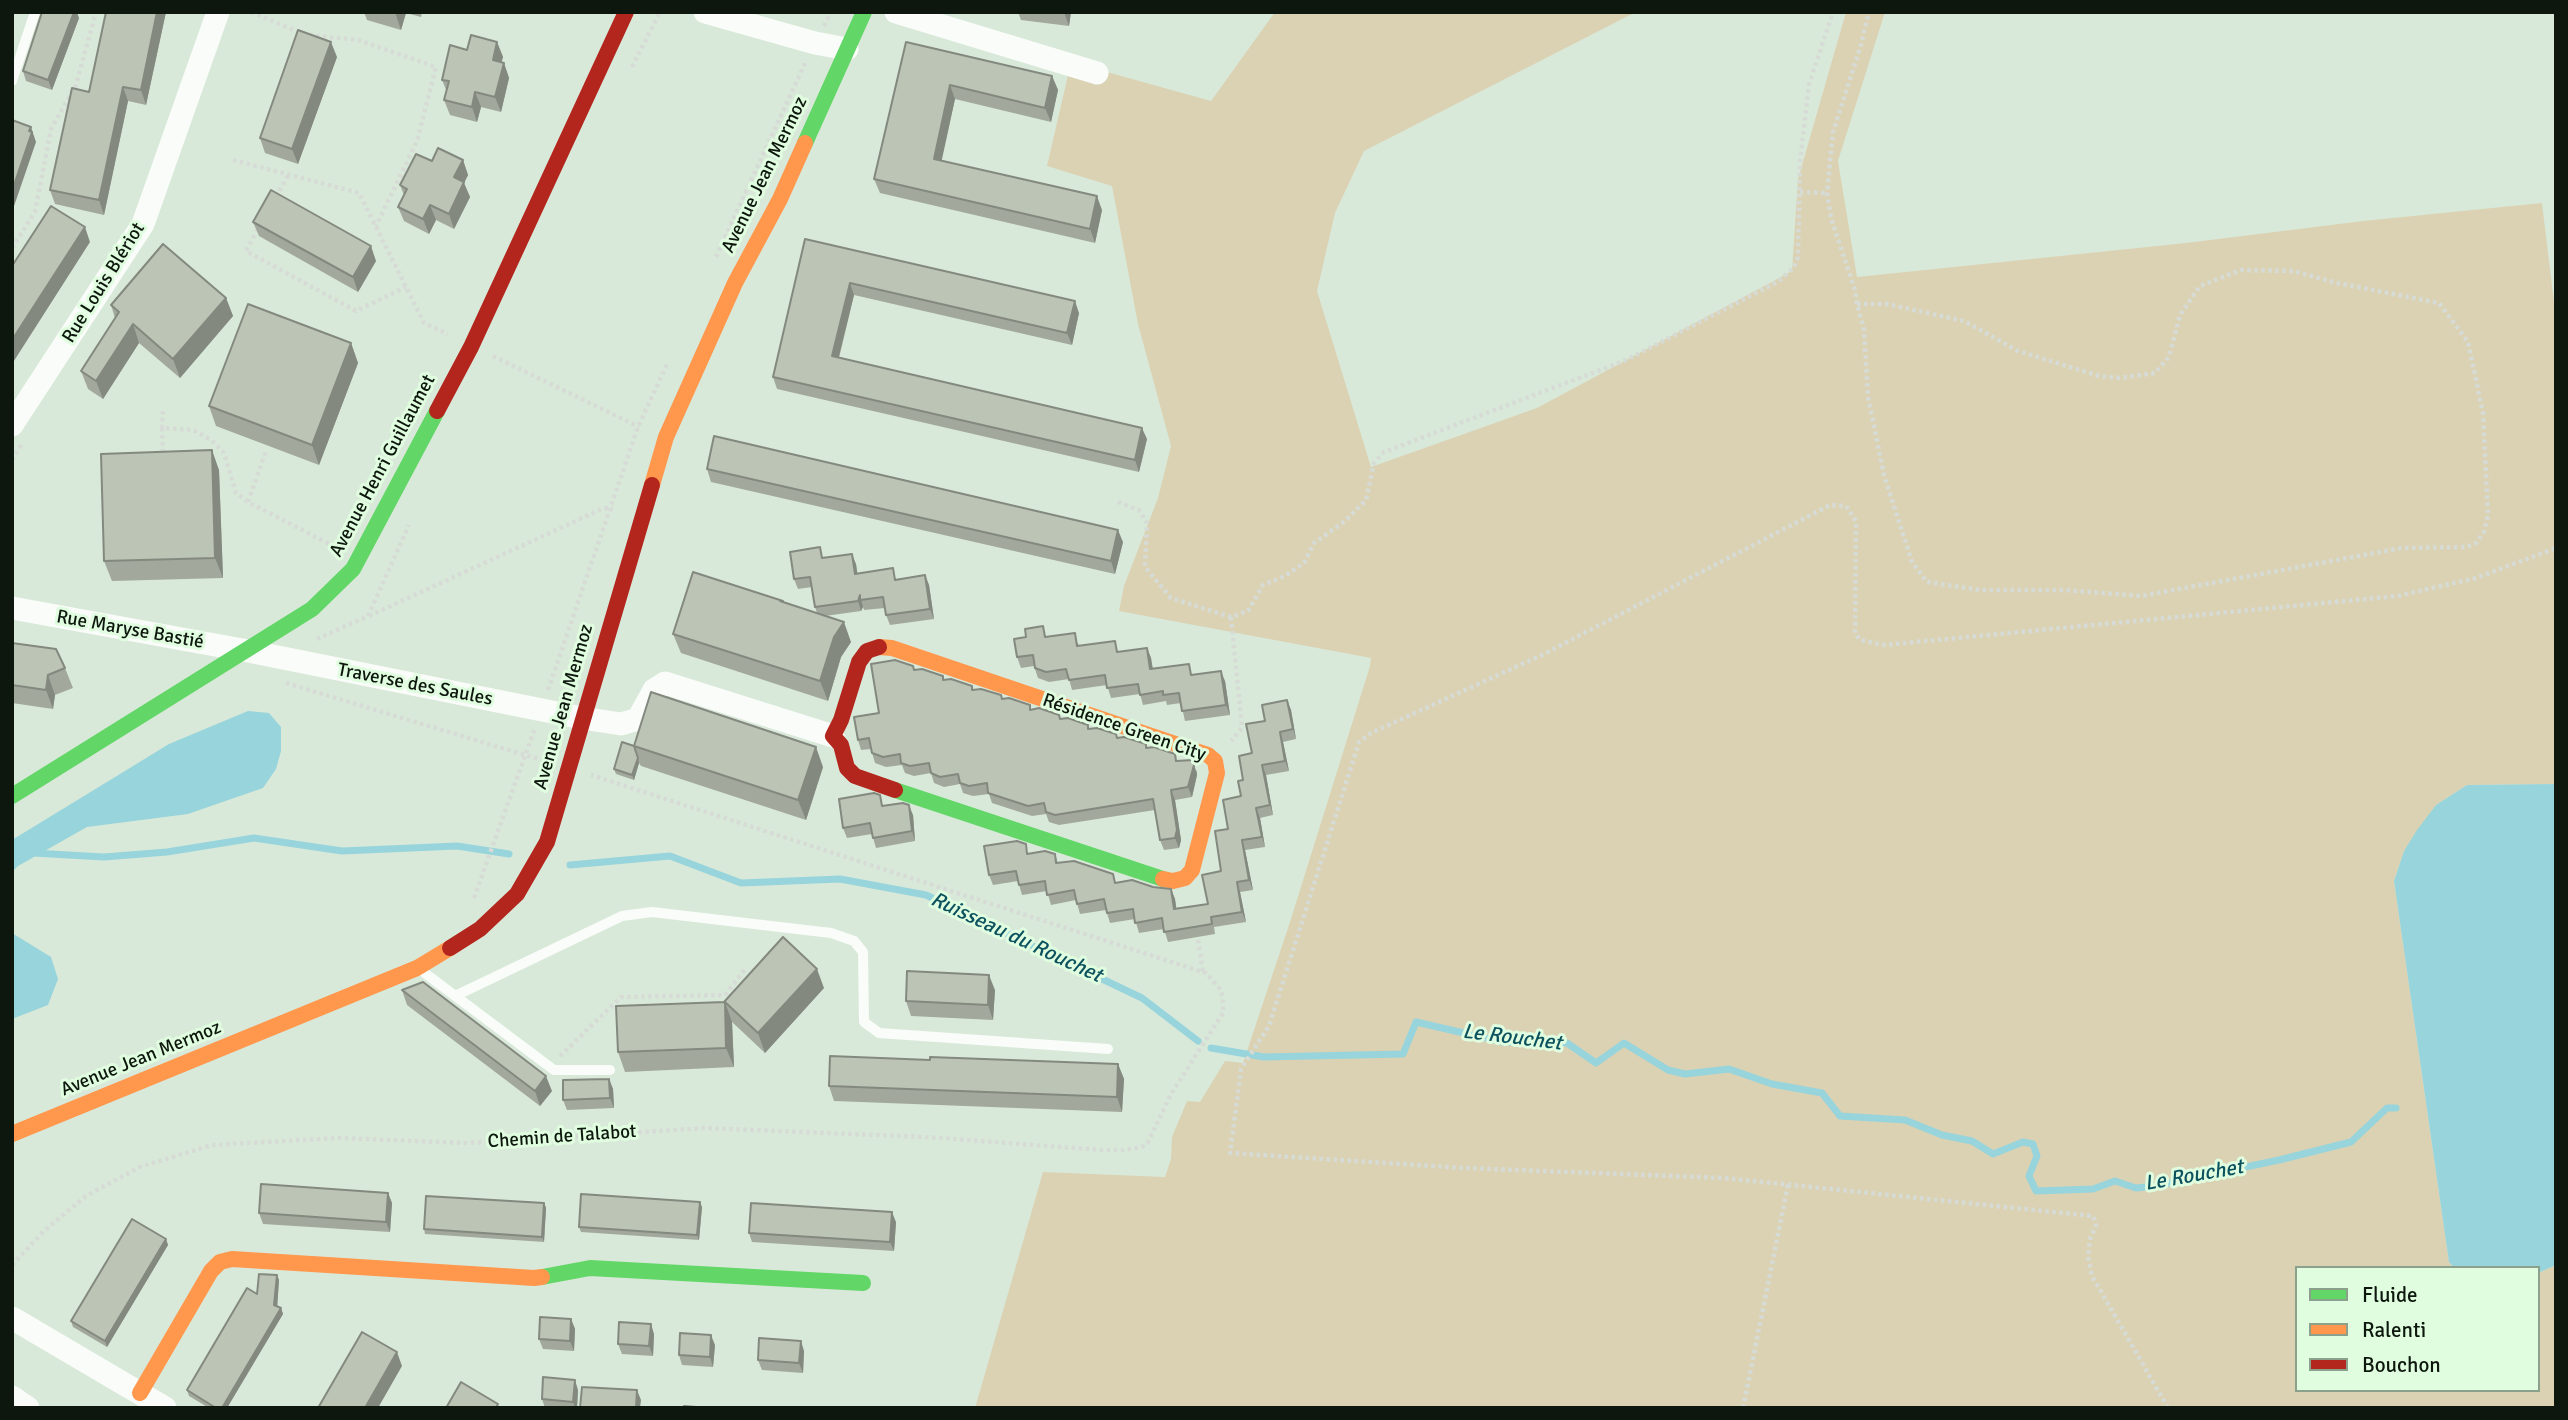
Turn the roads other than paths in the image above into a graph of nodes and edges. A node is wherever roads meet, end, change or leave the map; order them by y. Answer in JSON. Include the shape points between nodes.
{"nodes":[{"id":1,"x":35,"y":12,"type":"edge"},
{"id":2,"x":218,"y":12,"type":"edge"},
{"id":3,"x":626,"y":12,"type":"edge"},
{"id":4,"x":705,"y":12,"type":"edge"},
{"id":5,"x":864,"y":12,"type":"edge"},
{"id":6,"x":897,"y":12,"type":"edge"},
{"id":7,"x":847,"y":49,"type":"junction"},
{"id":8,"x":1097,"y":73,"type":"dead end"},
{"id":9,"x":12,"y":81,"type":"edge"},
{"id":10,"x":19,"y":402,"type":"edge"},
{"id":11,"x":12,"y":425,"type":"edge"},
{"id":12,"x":12,"y":608,"type":"edge"},
{"id":13,"x":248,"y":651,"type":"junction"},
{"id":14,"x":582,"y":719,"type":"junction"},
{"id":15,"x":833,"y":736,"type":"junction"},
{"id":16,"x":12,"y":796,"type":"edge"},
{"id":17,"x":417,"y":968,"type":"junction"},
{"id":18,"x":455,"y":996,"type":"junction"},
{"id":19,"x":1108,"y":1049,"type":"dead end"},
{"id":20,"x":610,"y":1070,"type":"dead end"},
{"id":21,"x":12,"y":1134,"type":"edge"},
{"id":22,"x":863,"y":1283,"type":"dead end"},
{"id":23,"x":12,"y":1318,"type":"edge"},
{"id":24,"x":140,"y":1393,"type":"junction"},
{"id":25,"x":12,"y":1397,"type":"edge"},
{"id":26,"x":28,"y":1408,"type":"edge"},
{"id":27,"x":165,"y":1408,"type":"edge"}],
"edges":[{"from":1,"to":9,"type":"lane"},
{"from":2,"to":10,"type":"street","name":"Rue Louis Blériot","via":[[143,224]]},
{"from":3,"to":13,"type":"street","name":"Avenue Henri Guillaumet","via":[[471,347],[353,569],[312,609]]},
{"from":4,"to":7,"type":"street"},
{"from":5,"to":7,"type":"street","name":"Avenue Jean Mermoz"},
{"from":6,"to":8,"type":"street"},
{"from":7,"to":14,"type":"street","name":"Avenue Jean Mermoz","via":[[666,438]]},
{"from":10,"to":11,"type":"street","name":"Rue Louis Blériot"},
{"from":12,"to":13,"type":"street","name":"Rue Maryse Bastié"},
{"from":13,"to":14,"type":"street","name":"Traverse des Saules"},
{"from":13,"to":16,"type":"street","name":"Avenue Henri Guillaumet"},
{"from":14,"to":15,"type":"street","via":[[621,724],[638,719],[653,690],[665,683]]},
{"from":14,"to":17,"type":"street","name":"Avenue Jean Mermoz","via":[[547,842],[517,894],[480,929]]},
{"from":15,"to":15,"type":"street","name":"Résidence Green City","via":[[855,776],[1173,881],[1192,870],[1217,773],[1215,761],[1208,755],[892,648],[867,650]]},
{"from":17,"to":18,"type":"lane"},
{"from":17,"to":21,"type":"street","name":"Avenue Jean Mermoz"},
{"from":18,"to":19,"type":"lane","via":[[622,916],[652,912],[831,933],[854,941],[863,952],[864,1022],[879,1032]]},
{"from":18,"to":20,"type":"lane","via":[[554,1070]]},
{"from":22,"to":24,"type":"street","via":[[590,1268],[534,1278],[232,1259],[211,1271]]},
{"from":23,"to":24,"type":"street"},
{"from":24,"to":27,"type":"street"},
{"from":25,"to":26,"type":"street"}]}
